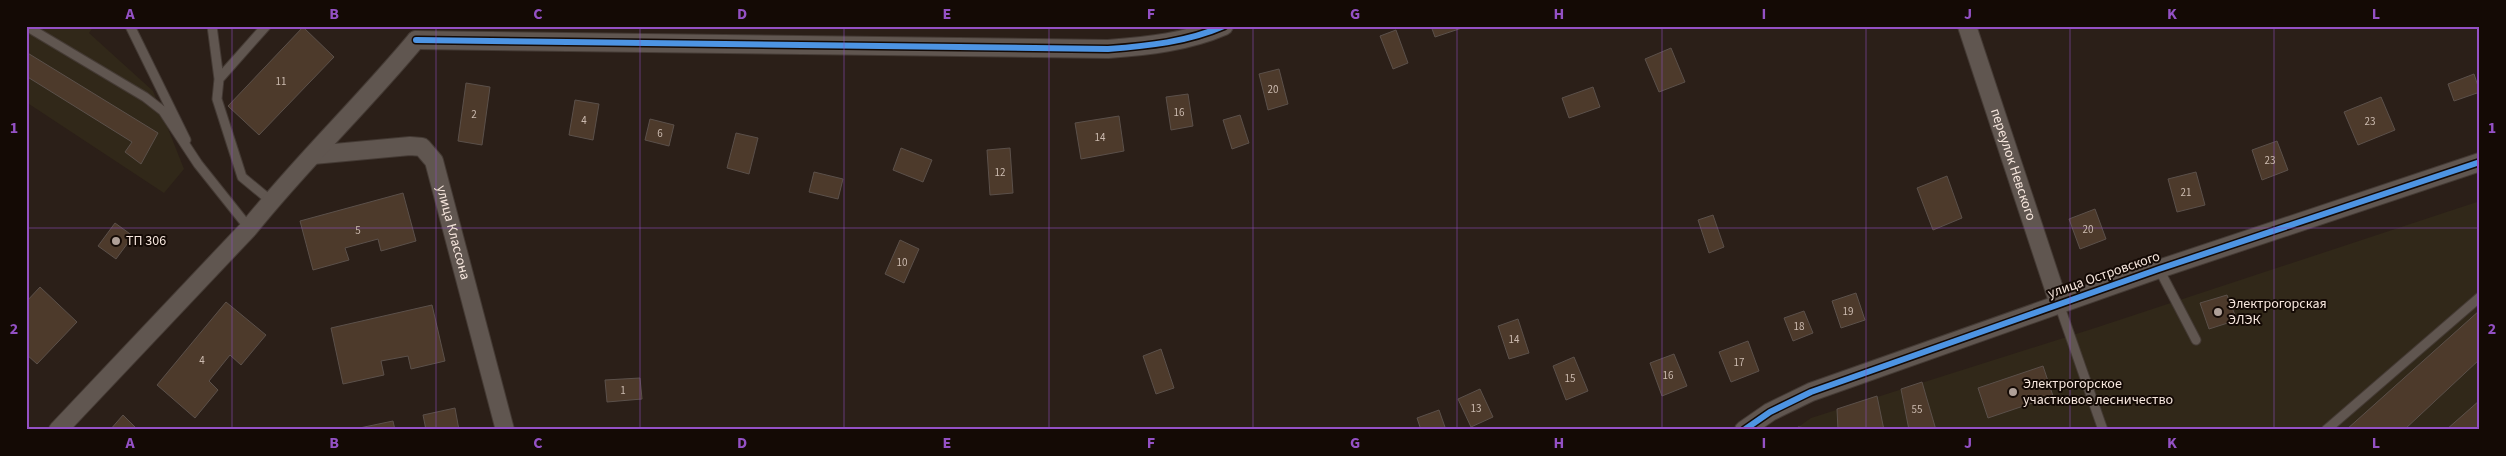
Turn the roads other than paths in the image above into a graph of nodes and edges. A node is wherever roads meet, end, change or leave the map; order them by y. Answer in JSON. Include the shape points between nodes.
{"nodes":[{"id":1,"x":28,"y":26,"type":"edge"},
{"id":2,"x":130,"y":26,"type":"edge"},
{"id":3,"x":212,"y":26,"type":"edge"},
{"id":4,"x":266,"y":26,"type":"edge"},
{"id":5,"x":1224,"y":26,"type":"edge"},
{"id":6,"x":1967,"y":26,"type":"edge"},
{"id":7,"x":1205,"y":30,"type":"edge"},
{"id":8,"x":414,"y":33,"type":"edge"},
{"id":9,"x":219,"y":79,"type":"junction"},
{"id":10,"x":313,"y":155,"type":"junction"},
{"id":11,"x":2480,"y":162,"type":"edge"},
{"id":12,"x":198,"y":164,"type":"junction"},
{"id":13,"x":271,"y":201,"type":"junction"},
{"id":14,"x":249,"y":228,"type":"junction"},
{"id":15,"x":2159,"y":269,"type":"junction"},
{"id":16,"x":2480,"y":298,"type":"edge"},
{"id":17,"x":2059,"y":304,"type":"junction"},
{"id":18,"x":2196,"y":340,"type":"dead end"},
{"id":19,"x":58,"y":430,"type":"edge"},
{"id":20,"x":505,"y":430,"type":"edge"},
{"id":21,"x":1744,"y":430,"type":"edge"},
{"id":22,"x":2103,"y":430,"type":"edge"},
{"id":23,"x":2326,"y":430,"type":"edge"}],
"edges":[{"from":1,"to":12,"type":"lane","via":[[163,110]]},
{"from":2,"to":12,"type":"lane"},
{"from":3,"to":9,"type":"lane"},
{"from":4,"to":9,"type":"lane"},
{"from":5,"to":7,"type":"street"},
{"from":6,"to":17,"type":"street","name":"переулок Невского"},
{"from":7,"to":8,"type":"street","via":[[1159,45],[1108,50]]},
{"from":8,"to":10,"type":"street","via":[[384,78]]},
{"from":9,"to":13,"type":"lane","via":[[217,98],[242,177]]},
{"from":10,"to":13,"type":"street"},
{"from":10,"to":20,"type":"street","name":"улица Классона","via":[[410,146],[422,147],[434,161]]},
{"from":11,"to":15,"type":"street","name":"улица Островского"},
{"from":12,"to":14,"type":"lane"},
{"from":13,"to":14,"type":"street"},
{"from":14,"to":19,"type":"street"},
{"from":15,"to":17,"type":"street","name":"улица Островского"},
{"from":15,"to":18,"type":"lane"},
{"from":16,"to":23,"type":"lane"},
{"from":17,"to":21,"type":"street","name":"улица Островского","via":[[1811,392],[1770,412]]},
{"from":17,"to":22,"type":"lane"}]}
